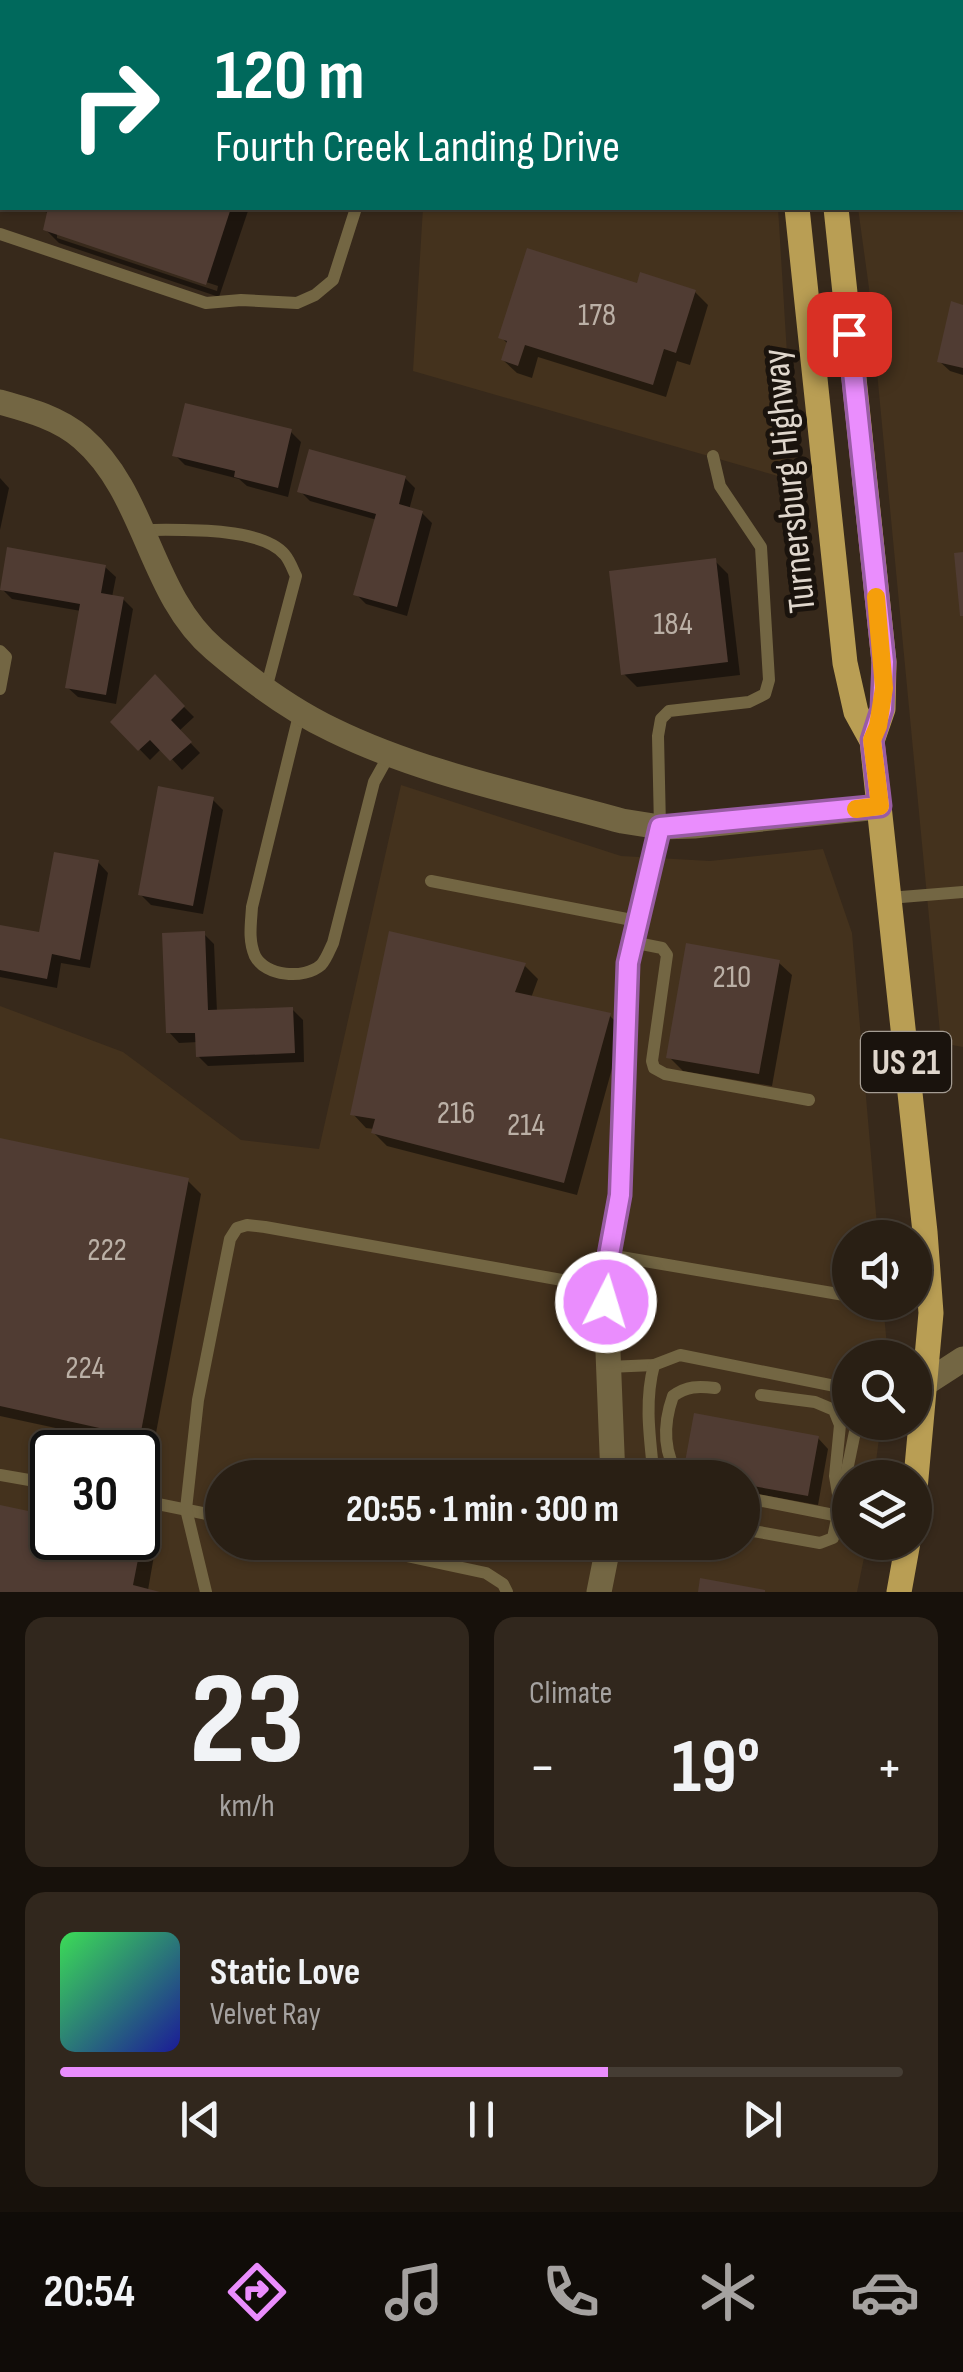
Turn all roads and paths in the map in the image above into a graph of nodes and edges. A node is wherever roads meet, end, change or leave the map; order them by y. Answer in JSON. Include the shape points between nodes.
{"nodes":[{"id":1,"x":355,"y":210,"type":"edge"},
{"id":2,"x":797,"y":210,"type":"edge"},
{"id":3,"x":836,"y":210,"type":"edge"},
{"id":4,"x":0,"y":234,"type":"edge"},
{"id":5,"x":0,"y":402,"type":"edge"},
{"id":6,"x":713,"y":456,"type":"dead end"},
{"id":7,"x":142,"y":530,"type":"junction"},
{"id":8,"x":0,"y":651,"type":"edge"},
{"id":9,"x":266,"y":688,"type":"junction"},
{"id":10,"x":0,"y":689,"type":"edge"},
{"id":11,"x":300,"y":710,"type":"junction"},
{"id":12,"x":872,"y":740,"type":"junction"},
{"id":13,"x":388,"y":754,"type":"junction"},
{"id":14,"x":880,"y":806,"type":"junction"},
{"id":15,"x":660,"y":827,"type":"junction"},
{"id":16,"x":432,"y":881,"type":"dead end"},
{"id":17,"x":963,"y":892,"type":"edge"},
{"id":18,"x":889,"y":898,"type":"junction"},
{"id":19,"x":638,"y":921,"type":"junction"},
{"id":20,"x":632,"y":942,"type":"junction"},
{"id":21,"x":809,"y":1100,"type":"dead end"},
{"id":22,"x":916,"y":1220,"type":"edge"},
{"id":23,"x":609,"y":1255,"type":"junction"},
{"id":24,"x":607,"y":1288,"type":"junction"},
{"id":25,"x":832,"y":1293,"type":"edge"},
{"id":26,"x":963,"y":1360,"type":"edge"},
{"id":27,"x":654,"y":1364,"type":"junction"},
{"id":28,"x":608,"y":1367,"type":"junction"},
{"id":29,"x":932,"y":1379,"type":"edge"},
{"id":30,"x":832,"y":1384,"type":"edge"},
{"id":31,"x":715,"y":1388,"type":"dead end"},
{"id":32,"x":761,"y":1395,"type":"dead end"},
{"id":33,"x":612,"y":1460,"type":"edge"},
{"id":34,"x":652,"y":1460,"type":"edge"},
{"id":35,"x":671,"y":1460,"type":"edge"},
{"id":36,"x":836,"y":1460,"type":"edge"},
{"id":37,"x":0,"y":1475,"type":"edge"},
{"id":38,"x":30,"y":1480,"type":"edge"},
{"id":39,"x":760,"y":1501,"type":"edge"},
{"id":40,"x":160,"y":1505,"type":"edge"},
{"id":41,"x":186,"y":1510,"type":"junction"},
{"id":42,"x":832,"y":1511,"type":"edge"},
{"id":43,"x":205,"y":1514,"type":"edge"},
{"id":44,"x":760,"y":1532,"type":"edge"},
{"id":45,"x":832,"y":1538,"type":"edge"},
{"id":46,"x":426,"y":1560,"type":"edge"},
{"id":47,"x":605,"y":1560,"type":"edge"},
{"id":48,"x":905,"y":1560,"type":"edge"},
{"id":49,"x":206,"y":1592,"type":"edge"},
{"id":50,"x":507,"y":1592,"type":"edge"},
{"id":51,"x":599,"y":1592,"type":"edge"},
{"id":52,"x":900,"y":1592,"type":"edge"}],
"edges":[{"from":1,"to":4,"type":"lane","via":[[333,280],[297,302],[206,303]]},
{"from":2,"to":12,"type":"main road","name":"Turnersburg Highway","number":"US 21","via":[[847,674],[856,712]]},
{"from":3,"to":12,"type":"main road","name":"Turnersburg Highway","number":"US 21","via":[[884,662],[882,709]]},
{"from":5,"to":7,"type":"street","via":[[40,413],[82,437]]},
{"from":6,"to":15,"type":"lane","via":[[720,486],[761,547],[769,680],[765,694],[750,702],[669,712],[661,719]]},
{"from":7,"to":9,"type":"street","via":[[186,621]]},
{"from":7,"to":9,"type":"lane","via":[[212,532],[260,540],[284,553],[296,576]]},
{"from":8,"to":10,"type":"lane","via":[[6,657]]},
{"from":9,"to":11,"type":"street"},
{"from":11,"to":13,"type":"street"},
{"from":11,"to":13,"type":"lane","via":[[251,922],[257,960],[274,972],[299,974],[320,965],[333,943],[374,782]]},
{"from":12,"to":14,"type":"main road","name":"Turnersburg Highway","number":"US 21"},
{"from":13,"to":15,"type":"street"},
{"from":14,"to":15,"type":"street"},
{"from":14,"to":18,"type":"main road","name":"Turnersburg Highway","number":"US 21"},
{"from":15,"to":19,"type":"lane"},
{"from":16,"to":19,"type":"lane"},
{"from":17,"to":18,"type":"lane"},
{"from":18,"to":22,"type":"main road","name":"Turnersburg Highway","number":"US 21"},
{"from":19,"to":20,"type":"lane"},
{"from":20,"to":21,"type":"lane","via":[[667,955],[654,1068]]},
{"from":20,"to":23,"type":"lane","via":[[620,1195]]},
{"from":23,"to":24,"type":"street"},
{"from":23,"to":25,"type":"lane"},
{"from":24,"to":28,"type":"street"},
{"from":24,"to":41,"type":"lane","via":[[237,1228],[198,1400]]},
{"from":26,"to":29,"type":"street"},
{"from":27,"to":28,"type":"lane"},
{"from":27,"to":30,"type":"lane","via":[[680,1355]]},
{"from":27,"to":34,"type":"lane"},
{"from":28,"to":33,"type":"street"},
{"from":31,"to":35,"type":"lane","via":[[696,1386],[673,1396],[666,1438]]},
{"from":32,"to":36,"type":"lane","via":[[834,1410],[840,1425]]},
{"from":37,"to":38,"type":"lane"},
{"from":39,"to":42,"type":"lane"},
{"from":40,"to":41,"type":"lane"},
{"from":41,"to":43,"type":"lane"},
{"from":41,"to":49,"type":"lane"},
{"from":44,"to":45,"type":"lane","via":[[820,1543]]},
{"from":46,"to":50,"type":"lane","via":[[486,1573]]},
{"from":47,"to":51,"type":"street"},
{"from":48,"to":52,"type":"main road"}]}
